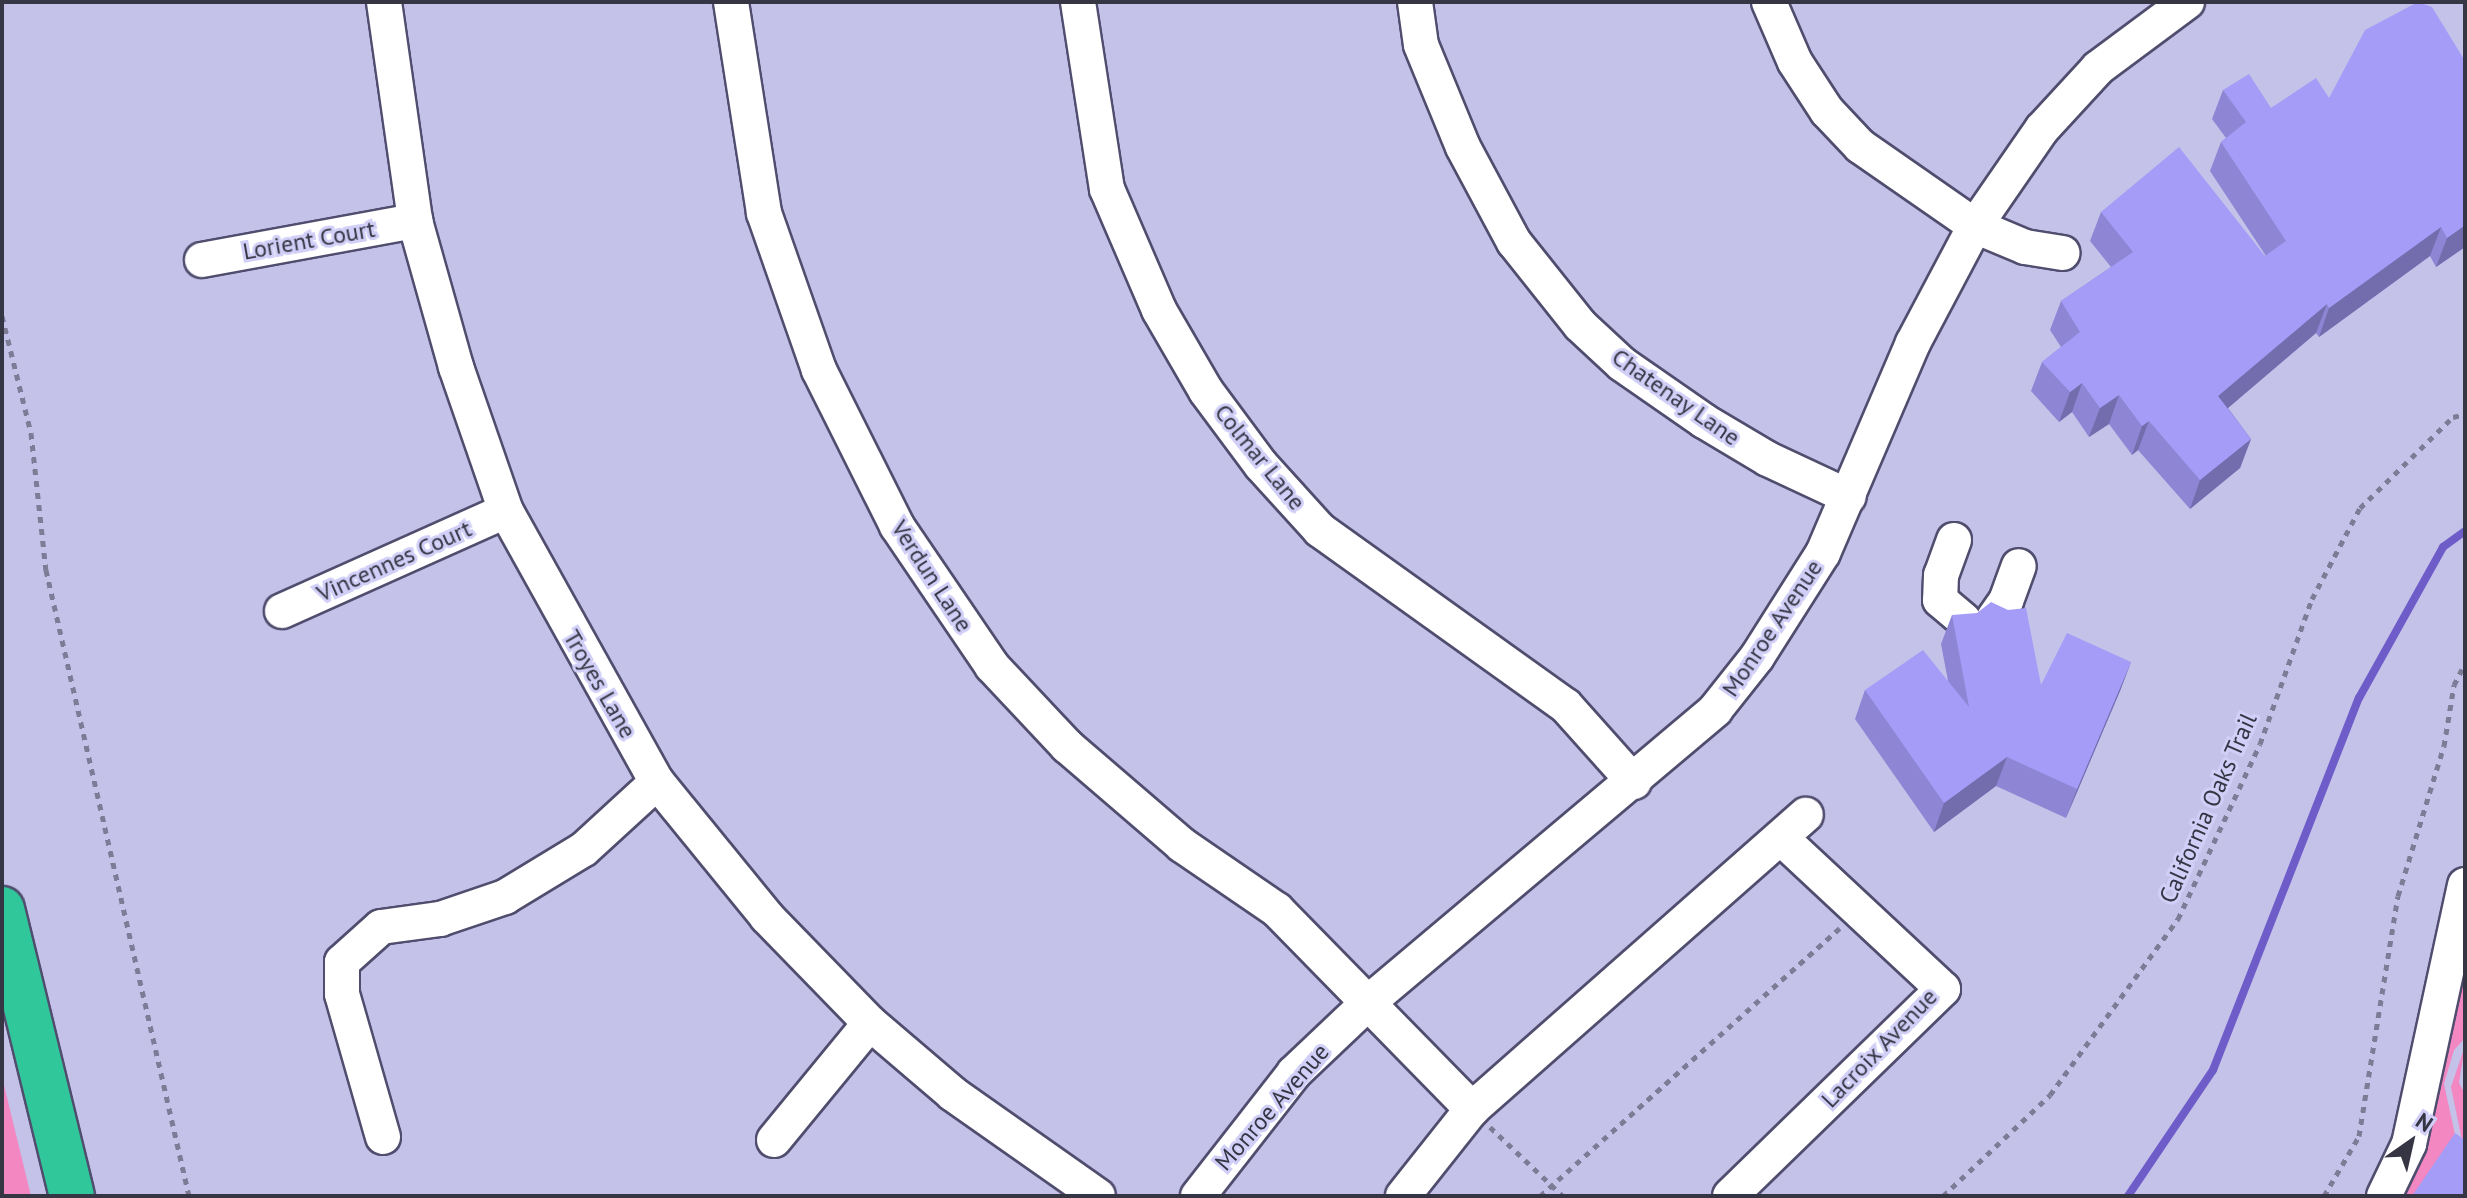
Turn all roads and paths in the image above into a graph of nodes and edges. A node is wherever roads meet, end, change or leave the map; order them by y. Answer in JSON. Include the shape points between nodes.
{"nodes":[{"id":1,"x":384,"y":2,"type":"edge"},
{"id":2,"x":731,"y":2,"type":"edge"},
{"id":3,"x":1078,"y":2,"type":"edge"},
{"id":4,"x":1415,"y":2,"type":"edge"},
{"id":5,"x":1769,"y":2,"type":"edge"},
{"id":6,"x":2170,"y":6,"type":"edge"},
{"id":7,"x":415,"y":221,"type":"junction"},
{"id":8,"x":1975,"y":226,"type":"junction"},
{"id":9,"x":2063,"y":253,"type":"dead end"},
{"id":10,"x":202,"y":260,"type":"dead end"},
{"id":11,"x":2,"y":316,"type":"edge"},
{"id":12,"x":2465,"y":414,"type":"edge"},
{"id":13,"x":1849,"y":497,"type":"junction"},
{"id":14,"x":506,"y":511,"type":"junction"},
{"id":15,"x":1954,"y":540,"type":"dead end"},
{"id":16,"x":2019,"y":566,"type":"dead end"},
{"id":17,"x":282,"y":611,"type":"dead end"},
{"id":18,"x":2465,"y":663,"type":"edge"},
{"id":19,"x":657,"y":782,"type":"junction"},
{"id":20,"x":1634,"y":782,"type":"junction"},
{"id":21,"x":2465,"y":885,"type":"edge"},
{"id":22,"x":2,"y":909,"type":"edge"},
{"id":23,"x":1860,"y":911,"type":"junction"},
{"id":24,"x":1371,"y":1000,"type":"junction"},
{"id":25,"x":870,"y":1023,"type":"junction"},
{"id":26,"x":1472,"y":1109,"type":"junction"},
{"id":27,"x":383,"y":1137,"type":"dead end"},
{"id":28,"x":774,"y":1140,"type":"dead end"},
{"id":29,"x":1550,"y":1183,"type":"junction"},
{"id":30,"x":72,"y":1196,"type":"edge"},
{"id":31,"x":189,"y":1196,"type":"edge"},
{"id":32,"x":1098,"y":1196,"type":"edge"},
{"id":33,"x":1198,"y":1196,"type":"edge"},
{"id":34,"x":1403,"y":1196,"type":"edge"},
{"id":35,"x":1540,"y":1196,"type":"edge"},
{"id":36,"x":1563,"y":1196,"type":"edge"},
{"id":37,"x":1730,"y":1196,"type":"edge"},
{"id":38,"x":1943,"y":1196,"type":"edge"},
{"id":39,"x":2324,"y":1196,"type":"edge"},
{"id":40,"x":2384,"y":1196,"type":"edge"}],
"edges":[{"from":1,"to":7,"type":"street","name":"Troyes Lane"},
{"from":2,"to":24,"type":"street","name":"Verdun Lane","via":[[764,213],[819,370],[897,526],[992,666],[1067,746],[1182,845],[1277,910]]},
{"from":3,"to":20,"type":"street","name":"Colmar Lane","via":[[1107,189],[1159,310],[1206,391],[1261,465],[1320,530],[1566,706]]},
{"from":4,"to":13,"type":"street","name":"Chatenay Lane","via":[[1421,45],[1463,147],[1514,242],[1580,325],[1622,364],[1704,421]]},
{"from":5,"to":8,"type":"street","via":[[1795,62],[1827,111],[1896,175]]},
{"from":6,"to":8,"type":"street","name":"Monroe Avenue","via":[[2098,68],[2042,129]]},
{"from":7,"to":10,"type":"street","name":"Lorient Court"},
{"from":7,"to":14,"type":"street","name":"Troyes Lane","via":[[456,367]]},
{"from":8,"to":9,"type":"street","via":[[2025,247]]},
{"from":8,"to":13,"type":"street","name":"Monroe Avenue","via":[[1913,343]]},
{"from":11,"to":31,"type":"path","via":[[31,433],[46,570]]},
{"from":12,"to":38,"type":"path","name":"California Oaks Trail","via":[[2453,417],[2360,508],[2312,599],[2260,744],[2178,919],[2050,1095]]},
{"from":13,"to":20,"type":"street","name":"Monroe Avenue","via":[[1823,553],[1757,657],[1715,710]]},
{"from":14,"to":17,"type":"street","name":"Vincennes Court"},
{"from":14,"to":19,"type":"street","name":"Troyes Lane"},
{"from":15,"to":16,"type":"street","via":[[1941,575],[1940,600],[1979,619]]},
{"from":18,"to":39,"type":"path","via":[[2454,685],[2444,746],[2398,896],[2359,1136]]},
{"from":19,"to":25,"type":"street","name":"Troyes Lane","via":[[767,917]]},
{"from":19,"to":27,"type":"street","via":[[584,849],[505,897],[440,919],[381,927],[342,962],[342,994]]},
{"from":20,"to":24,"type":"street","name":"Monroe Avenue"},
{"from":21,"to":40,"type":"street","via":[[2409,1144]]},
{"from":22,"to":30,"type":"highway"},
{"from":23,"to":26,"type":"street","name":"Lacroix Avenue","via":[[1793,826]]},
{"from":23,"to":29,"type":"path"},
{"from":23,"to":37,"type":"street","name":"Lacroix Avenue","via":[[1943,989]]},
{"from":24,"to":26,"type":"street","name":"Verdun Lane"},
{"from":24,"to":33,"type":"street","name":"Monroe Avenue","via":[[1294,1073]]},
{"from":25,"to":28,"type":"street"},
{"from":25,"to":32,"type":"street","name":"Troyes Lane","via":[[953,1094]]},
{"from":26,"to":29,"type":"path"},
{"from":26,"to":34,"type":"street"},
{"from":29,"to":35,"type":"path"},
{"from":29,"to":36,"type":"path"}]}
